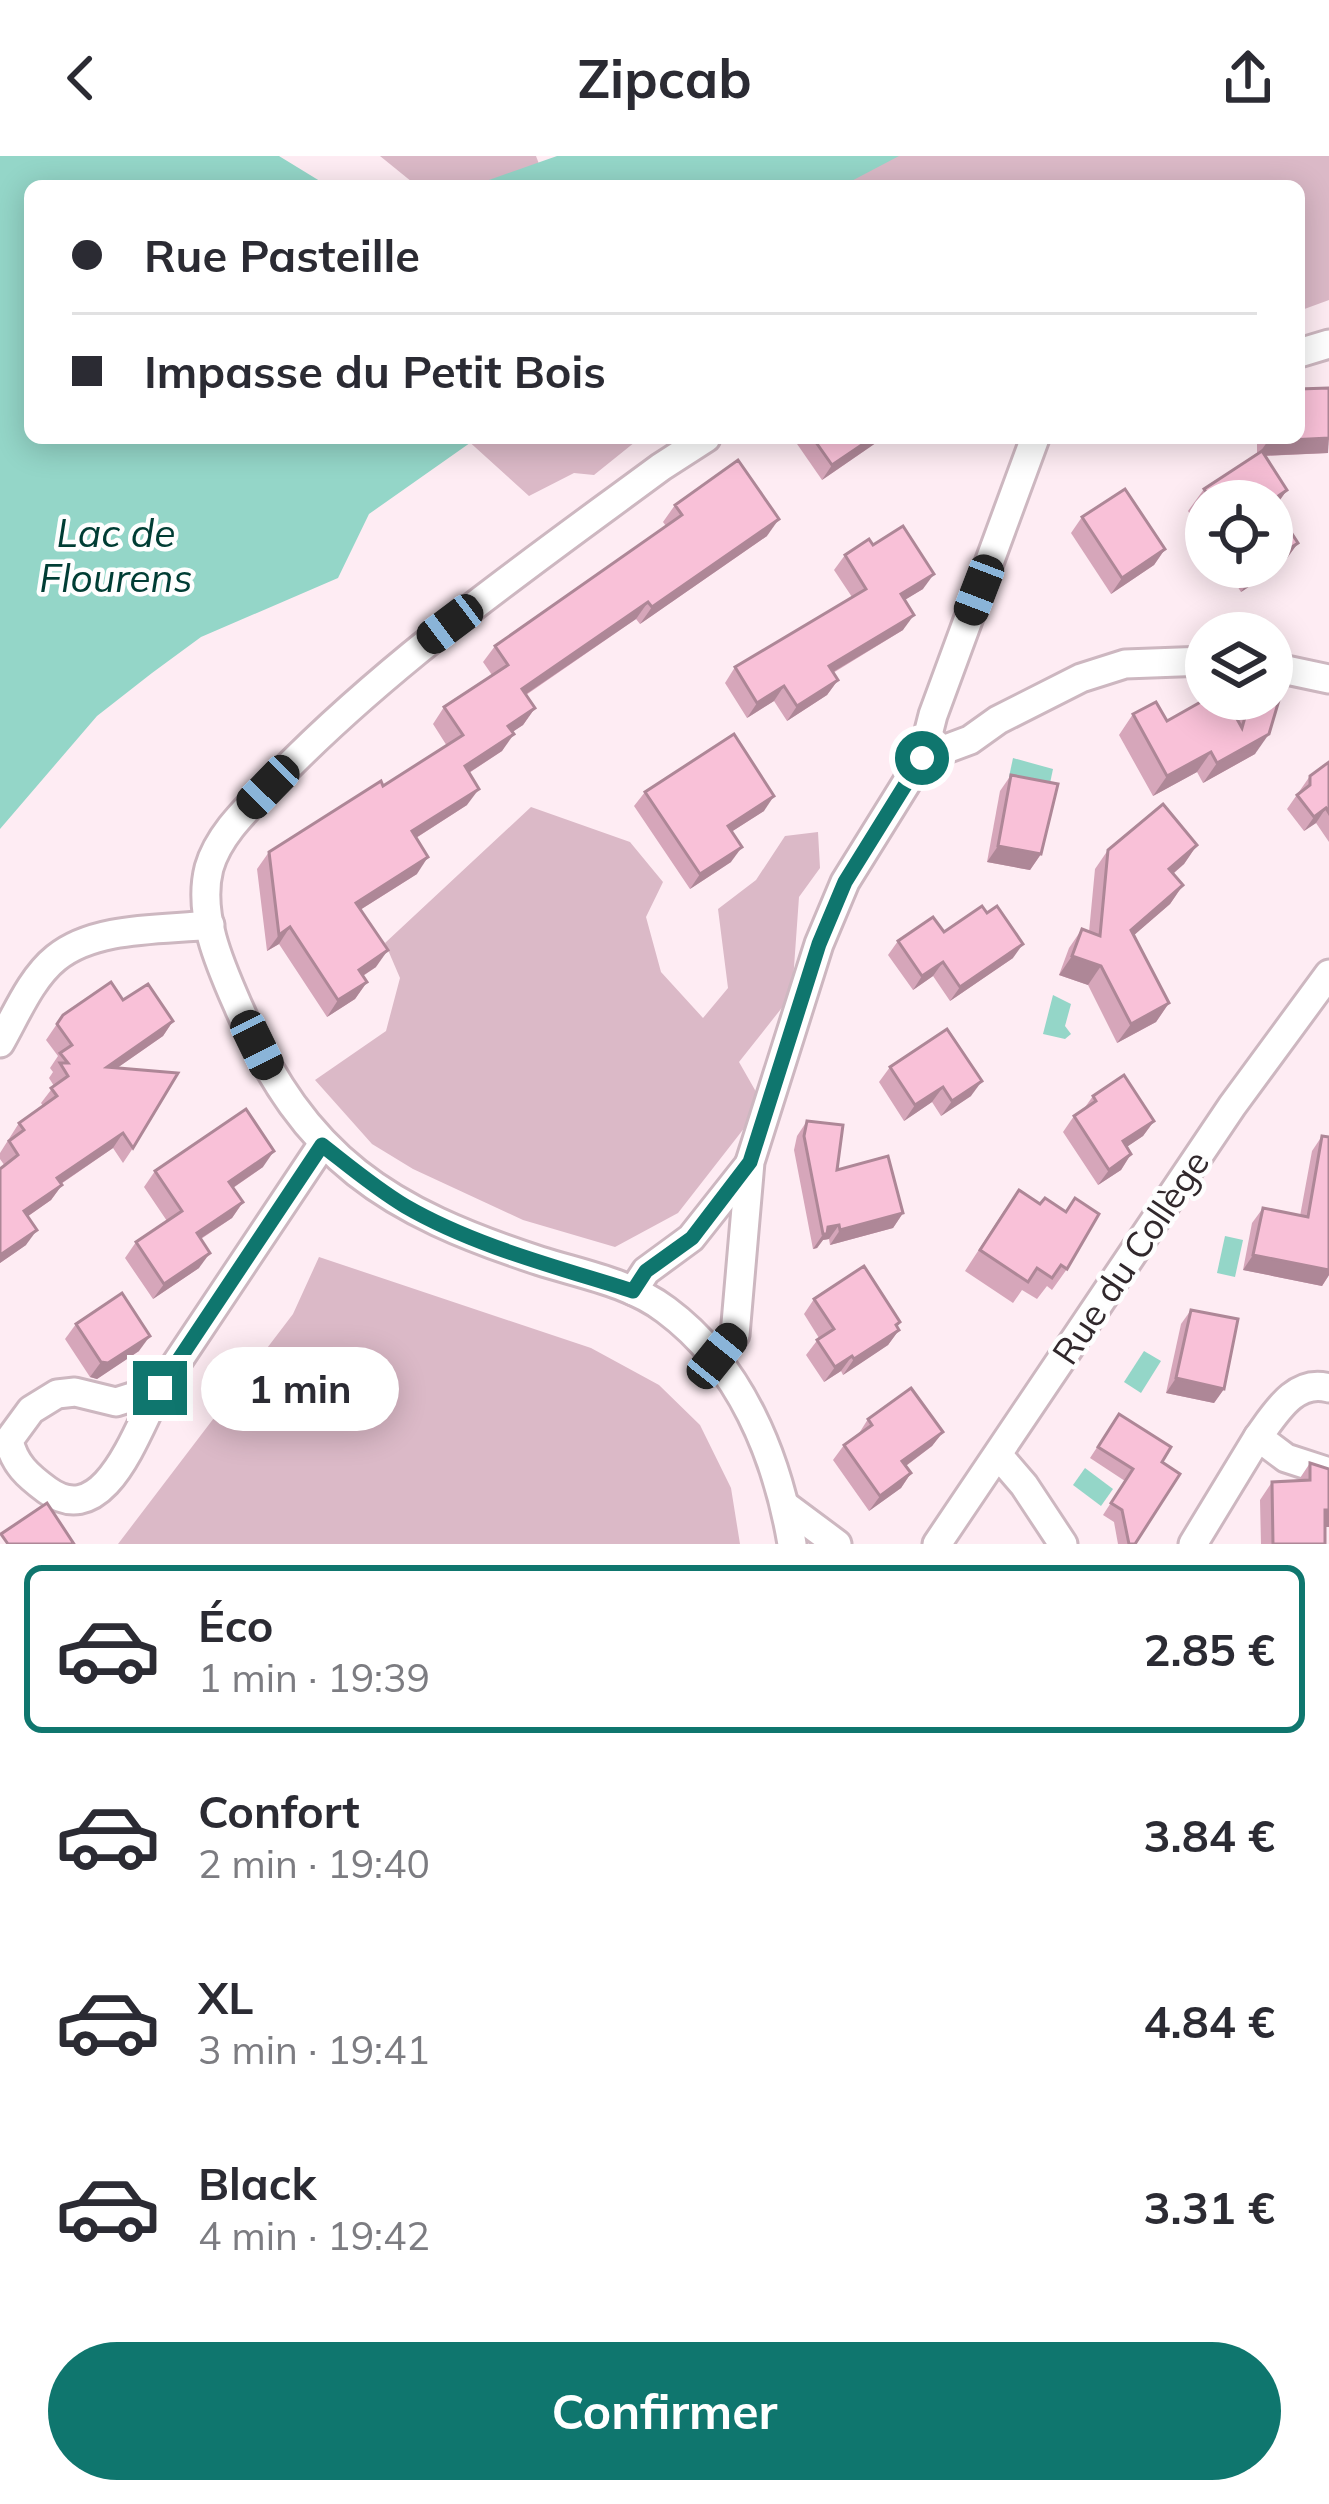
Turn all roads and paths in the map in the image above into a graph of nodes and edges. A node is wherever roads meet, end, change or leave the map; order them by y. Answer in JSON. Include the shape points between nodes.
{"nodes":[{"id":1,"x":697,"y":444,"type":"edge"},
{"id":2,"x":1033,"y":444,"type":"edge"},
{"id":3,"x":1185,"y":662,"type":"edge"},
{"id":4,"x":1293,"y":671,"type":"edge"},
{"id":5,"x":1329,"y":679,"type":"edge"},
{"id":6,"x":922,"y":758,"type":"junction"},
{"id":7,"x":210,"y":926,"type":"junction"},
{"id":8,"x":1329,"y":974,"type":"edge"},
{"id":9,"x":0,"y":1043,"type":"edge"},
{"id":10,"x":322,"y":1145,"type":"junction"},
{"id":11,"x":750,"y":1162,"type":"junction"},
{"id":12,"x":633,"y":1291,"type":"junction"},
{"id":13,"x":717,"y":1356,"type":"junction"},
{"id":14,"x":160,"y":1388,"type":"junction"},
{"id":15,"x":1329,"y":1388,"type":"edge"},
{"id":16,"x":1258,"y":1437,"type":"junction"},
{"id":17,"x":999,"y":1456,"type":"junction"},
{"id":18,"x":1329,"y":1472,"type":"edge"},
{"id":19,"x":786,"y":1506,"type":"junction"},
{"id":20,"x":792,"y":1544,"type":"edge"},
{"id":21,"x":837,"y":1544,"type":"edge"},
{"id":22,"x":937,"y":1544,"type":"edge"},
{"id":23,"x":1063,"y":1544,"type":"edge"},
{"id":24,"x":1193,"y":1544,"type":"edge"}],
"edges":[{"from":1,"to":7,"type":"street","via":[[387,672],[321,733],[222,840],[209,869]]},
{"from":2,"to":6,"type":"street"},
{"from":3,"to":6,"type":"street","via":[[1126,664],[1081,678]]},
{"from":4,"to":5,"type":"street"},
{"from":6,"to":11,"type":"street","via":[[845,882]]},
{"from":7,"to":9,"type":"street","via":[[117,934],[57,957]]},
{"from":7,"to":10,"type":"street","via":[[272,1076]]},
{"from":8,"to":17,"type":"street","name":"Rue du Collège"},
{"from":10,"to":12,"type":"street","via":[[374,1186],[452,1228]]},
{"from":10,"to":14,"type":"street"},
{"from":11,"to":12,"type":"street","via":[[692,1238],[646,1271]]},
{"from":11,"to":13,"type":"street","via":[[735,1335]]},
{"from":12,"to":13,"type":"street"},
{"from":13,"to":19,"type":"street"},
{"from":14,"to":14,"type":"street","via":[[96,1496],[55,1496],[12,1455],[9,1440],[19,1423],[57,1394],[116,1402]]},
{"from":15,"to":16,"type":"street","via":[[1294,1395]]},
{"from":16,"to":18,"type":"street","via":[[1286,1458]]},
{"from":16,"to":24,"type":"street"},
{"from":17,"to":22,"type":"street","name":"Rue du Collège"},
{"from":17,"to":23,"type":"street"},
{"from":19,"to":20,"type":"street"},
{"from":19,"to":21,"type":"street"}]}
